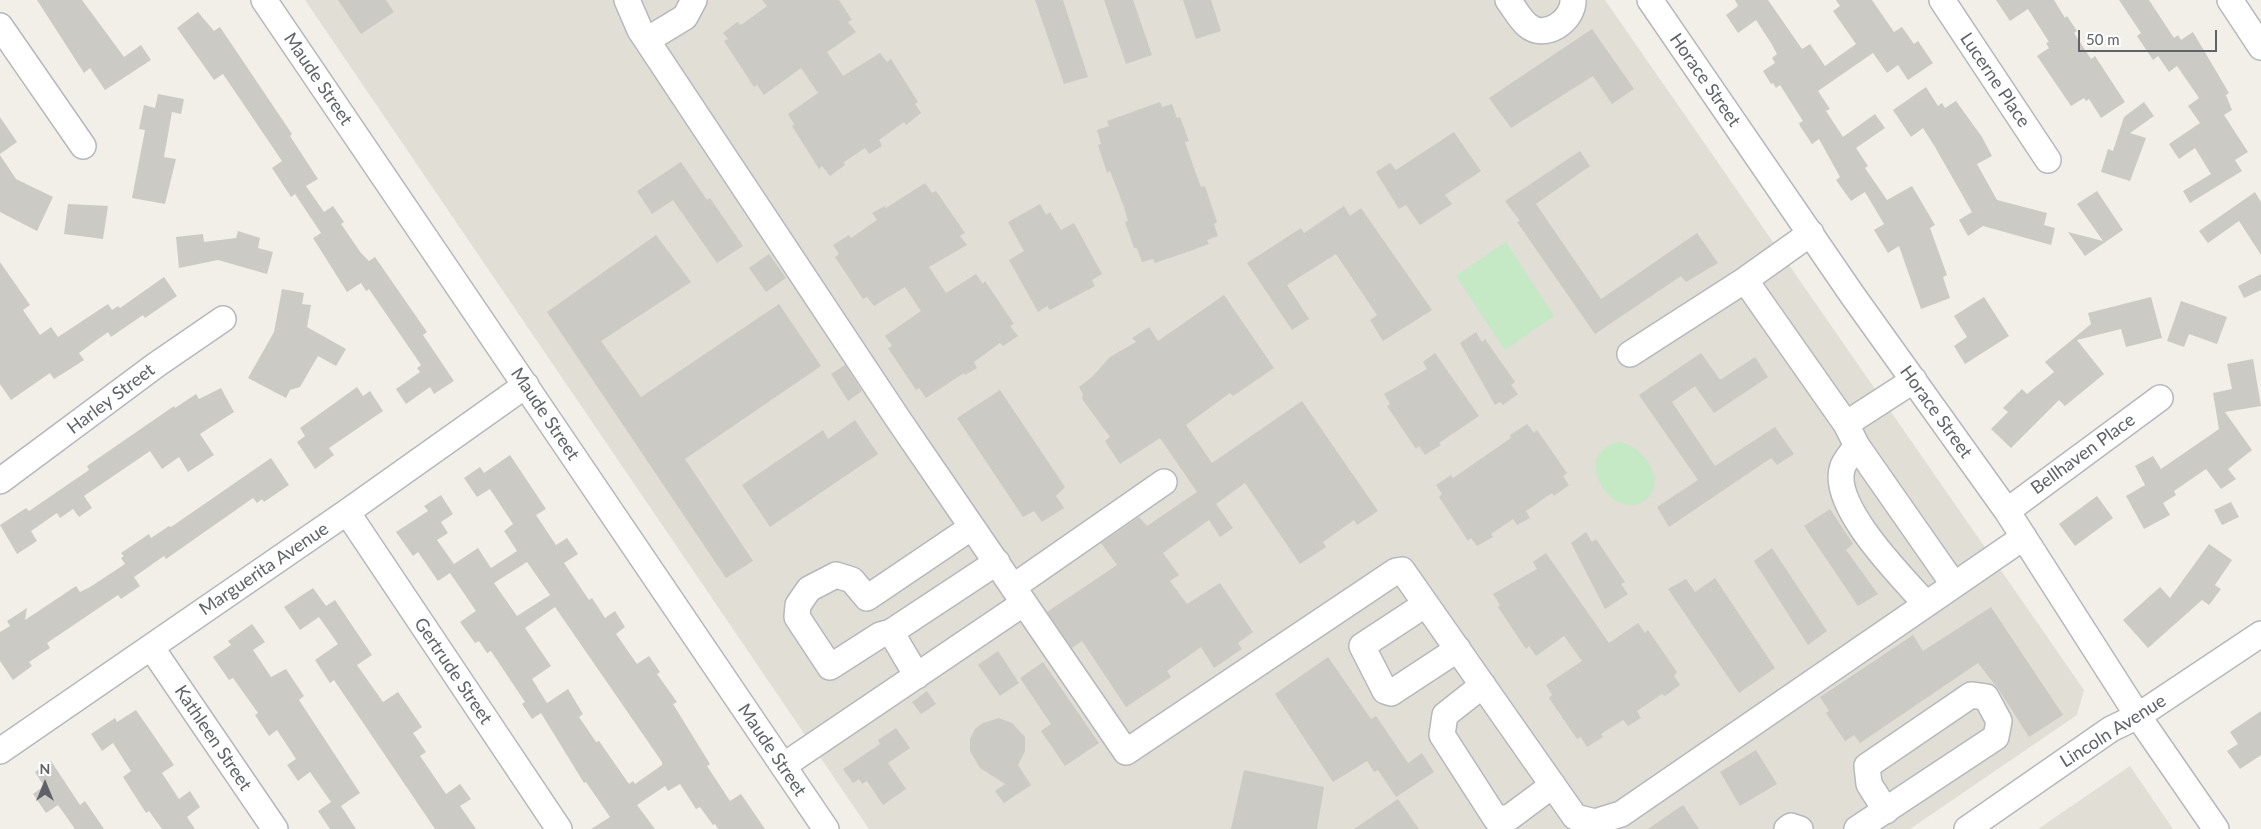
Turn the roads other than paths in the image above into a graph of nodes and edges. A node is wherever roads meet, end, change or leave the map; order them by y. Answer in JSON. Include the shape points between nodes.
{"nodes":[{"id":1,"x":264,"y":0,"type":"edge"},
{"id":2,"x":694,"y":0,"type":"edge"},
{"id":3,"x":1508,"y":0,"type":"edge"},
{"id":4,"x":1572,"y":0,"type":"edge"},
{"id":5,"x":1650,"y":0,"type":"edge"},
{"id":6,"x":1942,"y":0,"type":"edge"},
{"id":7,"x":2230,"y":0,"type":"edge"},
{"id":8,"x":634,"y":3,"type":"edge"},
{"id":9,"x":0,"y":26,"type":"edge"},
{"id":10,"x":647,"y":40,"type":"junction"},
{"id":11,"x":2261,"y":47,"type":"edge"},
{"id":12,"x":83,"y":146,"type":"dead end"},
{"id":13,"x":2048,"y":160,"type":"dead end"},
{"id":14,"x":1810,"y":233,"type":"junction"},
{"id":15,"x":1745,"y":280,"type":"junction"},
{"id":16,"x":223,"y":319,"type":"dead end"},
{"id":17,"x":1630,"y":354,"type":"dead end"},
{"id":18,"x":1914,"y":380,"type":"junction"},
{"id":19,"x":526,"y":385,"type":"junction"},
{"id":20,"x":2160,"y":398,"type":"dead end"},
{"id":21,"x":1851,"y":435,"type":"junction"},
{"id":22,"x":0,"y":481,"type":"edge"},
{"id":23,"x":1164,"y":482,"type":"dead end"},
{"id":24,"x":2007,"y":511,"type":"junction"},
{"id":25,"x":347,"y":512,"type":"junction"},
{"id":26,"x":972,"y":527,"type":"junction"},
{"id":27,"x":2024,"y":537,"type":"junction"},
{"id":28,"x":997,"y":562,"type":"junction"},
{"id":29,"x":1954,"y":585,"type":"junction"},
{"id":30,"x":1018,"y":595,"type":"junction"},
{"id":31,"x":1426,"y":604,"type":"junction"},
{"id":32,"x":1926,"y":604,"type":"junction"},
{"id":33,"x":891,"y":632,"type":"junction"},
{"id":34,"x":2261,"y":634,"type":"edge"},
{"id":35,"x":151,"y":647,"type":"junction"},
{"id":36,"x":1458,"y":649,"type":"junction"},
{"id":37,"x":917,"y":676,"type":"junction"},
{"id":38,"x":1483,"y":685,"type":"junction"},
{"id":39,"x":2138,"y":716,"type":"junction"},
{"id":40,"x":0,"y":751,"type":"edge"},
{"id":41,"x":782,"y":766,"type":"junction"},
{"id":42,"x":1553,"y":785,"type":"junction"},
{"id":43,"x":1886,"y":811,"type":"junction"},
{"id":44,"x":275,"y":829,"type":"edge"},
{"id":45,"x":559,"y":829,"type":"edge"},
{"id":46,"x":826,"y":829,"type":"edge"},
{"id":47,"x":1787,"y":829,"type":"edge"},
{"id":48,"x":1800,"y":829,"type":"edge"},
{"id":49,"x":1857,"y":829,"type":"edge"},
{"id":50,"x":1967,"y":829,"type":"edge"},
{"id":51,"x":2216,"y":829,"type":"edge"}],
"edges":[{"from":1,"to":19,"type":"street","name":"Maude Street"},
{"from":2,"to":10,"type":"street","via":[[685,17]]},
{"from":3,"to":4,"type":"street","via":[[1528,27],[1540,30],[1554,28],[1567,19]]},
{"from":5,"to":14,"type":"street","name":"Horace Street"},
{"from":6,"to":13,"type":"street","name":"Lucerne Place"},
{"from":7,"to":11,"type":"street"},
{"from":8,"to":10,"type":"street"},
{"from":9,"to":12,"type":"street"},
{"from":10,"to":26,"type":"street"},
{"from":14,"to":15,"type":"street"},
{"from":14,"to":18,"type":"street","name":"Horace Street"},
{"from":15,"to":17,"type":"street"},
{"from":15,"to":21,"type":"street"},
{"from":16,"to":22,"type":"street","name":"Harley Street"},
{"from":18,"to":21,"type":"street"},
{"from":18,"to":24,"type":"street","name":"Horace Street"},
{"from":19,"to":25,"type":"street","name":"Marguerita Avenue"},
{"from":19,"to":41,"type":"street","name":"Maude Street"},
{"from":20,"to":24,"type":"street","name":"Bellhaven Place"},
{"from":21,"to":29,"type":"street"},
{"from":21,"to":32,"type":"street","via":[[1843,466],[1842,492],[1855,518]]},
{"from":23,"to":30,"type":"street"},
{"from":24,"to":27,"type":"street","name":"Horace Street"},
{"from":25,"to":35,"type":"street","name":"Marguerita Avenue"},
{"from":25,"to":45,"type":"street","name":"Gertrude Street"},
{"from":26,"to":28,"type":"street"},
{"from":26,"to":33,"type":"street","via":[[867,598],[852,580],[836,575],[809,589],[798,605],[797,617],[830,667],[880,635]]},
{"from":27,"to":29,"type":"street"},
{"from":27,"to":39,"type":"street","name":"Horace Street"},
{"from":28,"to":30,"type":"street"},
{"from":28,"to":33,"type":"street"},
{"from":29,"to":32,"type":"street"},
{"from":30,"to":31,"type":"street","via":[[1126,752],[1396,571],[1402,570]]},
{"from":30,"to":37,"type":"street"},
{"from":31,"to":36,"type":"street"},
{"from":31,"to":36,"type":"street","via":[[1362,646],[1385,691],[1391,693]]},
{"from":32,"to":42,"type":"street","via":[[1621,814],[1595,822],[1575,817]]},
{"from":33,"to":37,"type":"street"},
{"from":34,"to":39,"type":"street","name":"Lincoln Avenue"},
{"from":35,"to":40,"type":"street","name":"Marguerita Avenue"},
{"from":35,"to":44,"type":"street","name":"Kathleen Street"},
{"from":36,"to":38,"type":"street"},
{"from":37,"to":41,"type":"street"},
{"from":38,"to":42,"type":"street"},
{"from":38,"to":42,"type":"street","via":[[1445,715],[1442,735],[1496,819],[1510,817]]},
{"from":39,"to":50,"type":"street","name":"Lincoln Avenue","via":[[2111,729]]},
{"from":39,"to":51,"type":"street","name":"Horace Street"},
{"from":41,"to":46,"type":"street","name":"Maude Street"},
{"from":43,"to":43,"type":"street","via":[[1996,737],[1999,721],[1986,697],[1971,695],[1867,766],[1869,784]]},
{"from":43,"to":49,"type":"street"},
{"from":47,"to":48,"type":"street","via":[[1791,826]]}]}
